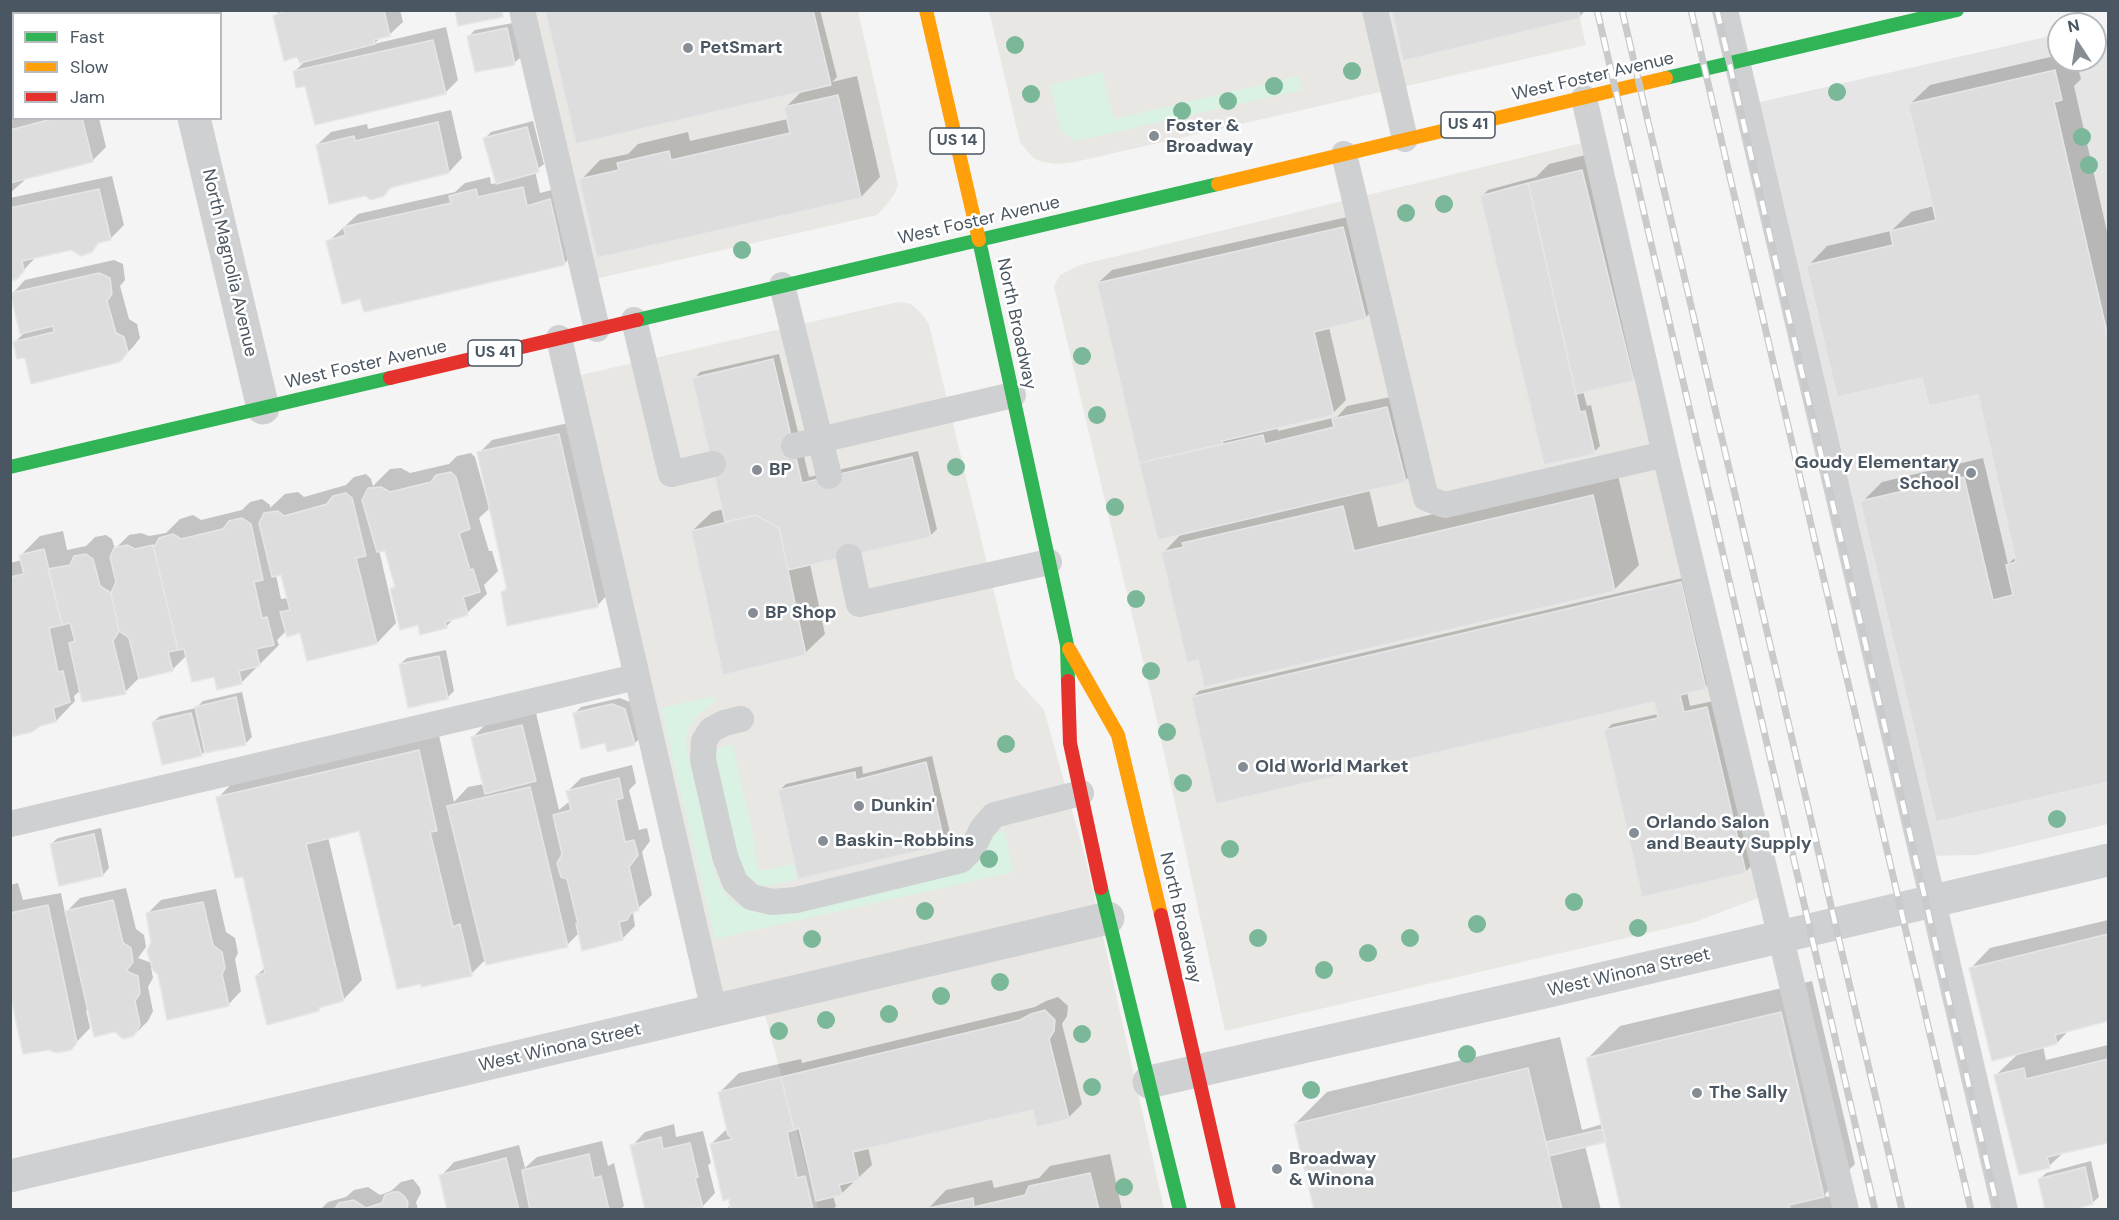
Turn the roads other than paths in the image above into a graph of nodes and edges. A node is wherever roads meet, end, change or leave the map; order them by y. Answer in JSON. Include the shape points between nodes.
{"nodes":[{"id":1,"x":522,"y":10,"type":"edge"},
{"id":2,"x":926,"y":10,"type":"edge"},
{"id":3,"x":1375,"y":10,"type":"edge"},
{"id":4,"x":1725,"y":10,"type":"edge"},
{"id":5,"x":1957,"y":10,"type":"edge"},
{"id":6,"x":1737,"y":62,"type":"junction"},
{"id":7,"x":1584,"y":98,"type":"junction"},
{"id":8,"x":194,"y":120,"type":"edge"},
{"id":9,"x":1405,"y":140,"type":"junction"},
{"id":10,"x":1344,"y":154,"type":"junction"},
{"id":11,"x":979,"y":240,"type":"junction"},
{"id":12,"x":782,"y":285,"type":"junction"},
{"id":13,"x":634,"y":320,"type":"junction"},
{"id":14,"x":597,"y":329,"type":"junction"},
{"id":15,"x":559,"y":338,"type":"junction"},
{"id":16,"x":1013,"y":395,"type":"junction"},
{"id":17,"x":263,"y":408,"type":"junction"},
{"id":18,"x":820,"y":440,"type":"junction"},
{"id":19,"x":794,"y":446,"type":"dead end"},
{"id":20,"x":1665,"y":454,"type":"junction"},
{"id":21,"x":712,"y":464,"type":"dead end"},
{"id":22,"x":10,"y":467,"type":"edge"},
{"id":23,"x":829,"y":476,"type":"dead end"},
{"id":24,"x":849,"y":557,"type":"dead end"},
{"id":25,"x":1049,"y":562,"type":"junction"},
{"id":26,"x":1067,"y":645,"type":"junction"},
{"id":27,"x":636,"y":677,"type":"junction"},
{"id":28,"x":741,"y":719,"type":"dead end"},
{"id":29,"x":1081,"y":793,"type":"junction"},
{"id":30,"x":10,"y":824,"type":"edge"},
{"id":31,"x":2109,"y":860,"type":"edge"},
{"id":32,"x":1933,"y":901,"type":"junction"},
{"id":33,"x":1108,"y":918,"type":"junction"},
{"id":34,"x":1781,"y":937,"type":"junction"},
{"id":35,"x":714,"y":1011,"type":"junction"},
{"id":36,"x":1197,"y":1072,"type":"junction"},
{"id":37,"x":1149,"y":1082,"type":"junction"},
{"id":38,"x":10,"y":1176,"type":"edge"},
{"id":39,"x":1180,"y":1209,"type":"edge"},
{"id":40,"x":1229,"y":1209,"type":"edge"},
{"id":41,"x":1846,"y":1209,"type":"edge"},
{"id":42,"x":2005,"y":1209,"type":"edge"}],
"edges":[{"from":1,"to":14,"type":"lane"},
{"from":2,"to":11,"type":"main road","name":"North Broadway","number":"US 14"},
{"from":3,"to":9,"type":"lane"},
{"from":4,"to":6,"type":"lane"},
{"from":5,"to":6,"type":"main road","name":"West Foster Avenue","number":"US 41"},
{"from":6,"to":7,"type":"main road","name":"West Foster Avenue","number":"US 41"},
{"from":6,"to":32,"type":"lane"},
{"from":7,"to":9,"type":"main road","name":"West Foster Avenue","number":"US 41"},
{"from":7,"to":20,"type":"lane"},
{"from":8,"to":17,"type":"street","name":"North Magnolia Avenue"},
{"from":9,"to":10,"type":"main road","name":"West Foster Avenue","number":"US 41"},
{"from":10,"to":11,"type":"main road","name":"West Foster Avenue","number":"US 41"},
{"from":10,"to":20,"type":"lane","via":[[1426,498],[1445,505]]},
{"from":11,"to":12,"type":"main road","name":"West Foster Avenue","number":"US 41"},
{"from":11,"to":16,"type":"main road","name":"North Broadway"},
{"from":12,"to":13,"type":"main road","name":"West Foster Avenue","number":"US 41"},
{"from":12,"to":18,"type":"lane"},
{"from":13,"to":14,"type":"main road","name":"West Foster Avenue","number":"US 41"},
{"from":13,"to":21,"type":"lane","via":[[671,474]]},
{"from":14,"to":15,"type":"main road","name":"West Foster Avenue","number":"US 41"},
{"from":15,"to":17,"type":"main road","name":"West Foster Avenue","number":"US 41"},
{"from":15,"to":27,"type":"lane"},
{"from":16,"to":18,"type":"lane"},
{"from":16,"to":25,"type":"main road","name":"North Broadway"},
{"from":17,"to":22,"type":"main road","name":"West Foster Avenue","number":"US 41"},
{"from":18,"to":19,"type":"lane"},
{"from":18,"to":23,"type":"lane"},
{"from":20,"to":34,"type":"lane"},
{"from":24,"to":25,"type":"lane","via":[[859,604]]},
{"from":25,"to":26,"type":"main road","name":"North Broadway"},
{"from":26,"to":29,"type":"main road","name":"North Broadway","via":[[1070,743]]},
{"from":26,"to":36,"type":"main road","name":"North Broadway","via":[[1118,735]]},
{"from":27,"to":30,"type":"lane"},
{"from":27,"to":35,"type":"lane"},
{"from":28,"to":29,"type":"lane","via":[[711,730],[704,741],[703,760],[725,856],[735,882],[750,897],[772,902],[796,900],[961,860],[994,815]]},
{"from":29,"to":33,"type":"main road","name":"North Broadway"},
{"from":31,"to":32,"type":"street","name":"West Winona Street"},
{"from":32,"to":34,"type":"street","name":"West Winona Street"},
{"from":32,"to":42,"type":"lane"},
{"from":33,"to":35,"type":"street","name":"West Winona Street"},
{"from":33,"to":37,"type":"main road","name":"North Broadway"},
{"from":34,"to":36,"type":"street","name":"West Winona Street"},
{"from":34,"to":41,"type":"lane"},
{"from":35,"to":38,"type":"street","name":"West Winona Street"},
{"from":36,"to":37,"type":"street","name":"West Winona Street"},
{"from":36,"to":40,"type":"main road","name":"North Broadway"},
{"from":37,"to":39,"type":"main road","name":"North Broadway"}]}
